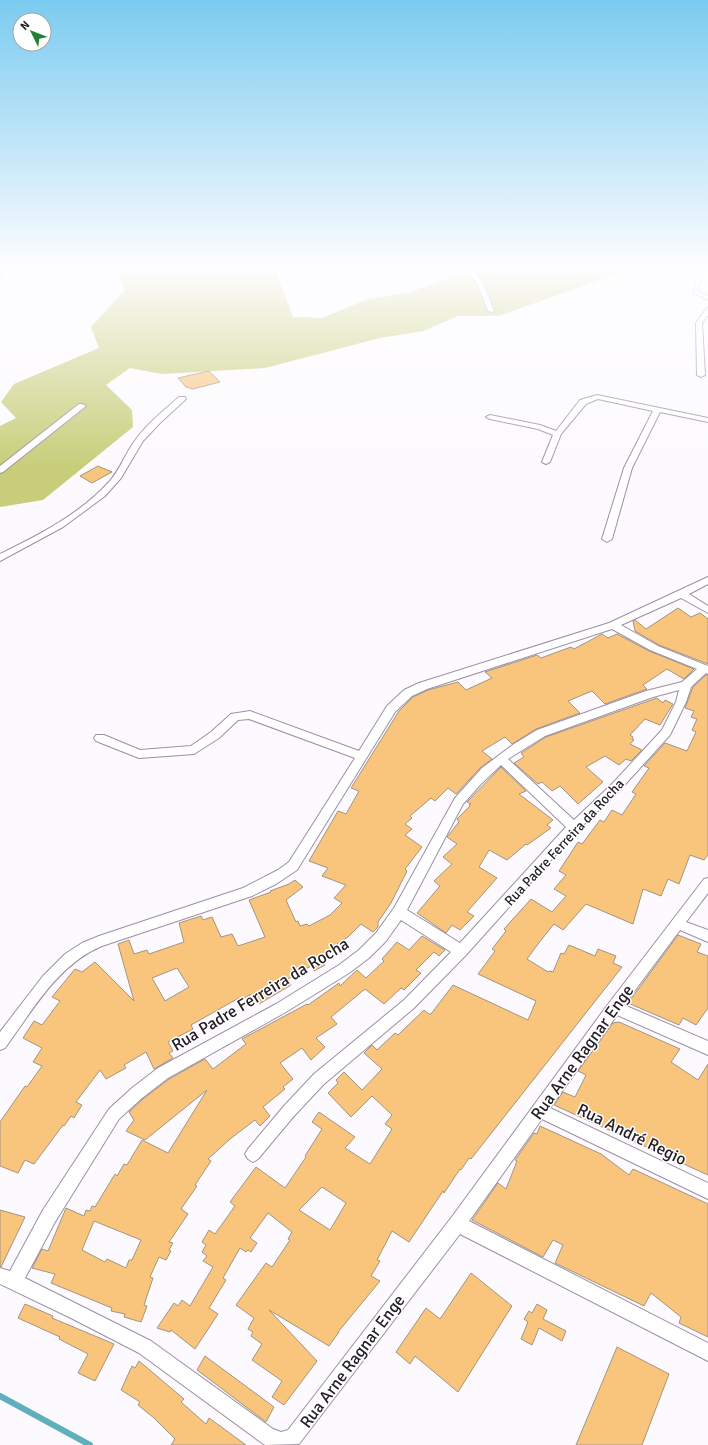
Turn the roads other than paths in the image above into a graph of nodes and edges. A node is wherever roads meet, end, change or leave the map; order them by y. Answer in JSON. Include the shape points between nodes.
{"nodes":[{"id":1,"x":699,"y":334,"type":"edge"},
{"id":2,"x":701,"y":375,"type":"dead end"},
{"id":3,"x":182,"y":399,"type":"dead end"},
{"id":4,"x":82,"y":406,"type":"dead end"},
{"id":5,"x":657,"y":410,"type":"junction"},
{"id":6,"x":490,"y":417,"type":"dead end"},
{"id":7,"x":708,"y":420,"type":"edge"},
{"id":8,"x":557,"y":434,"type":"junction"},
{"id":9,"x":546,"y":462,"type":"dead end"},
{"id":10,"x":0,"y":470,"type":"edge"},
{"id":11,"x":607,"y":539,"type":"dead end"},
{"id":12,"x":0,"y":558,"type":"edge"},
{"id":13,"x":708,"y":580,"type":"edge"},
{"id":14,"x":682,"y":594,"type":"junction"},
{"id":15,"x":708,"y":610,"type":"edge"},
{"id":16,"x":613,"y":625,"type":"junction"},
{"id":17,"x":706,"y":669,"type":"edge"},
{"id":18,"x":686,"y":685,"type":"junction"},
{"id":19,"x":100,"y":738,"type":"dead end"},
{"id":20,"x":362,"y":756,"type":"junction"},
{"id":21,"x":501,"y":759,"type":"junction"},
{"id":22,"x":574,"y":827,"type":"junction"},
{"id":23,"x":708,"y":883,"type":"edge"},
{"id":24,"x":399,"y":912,"type":"junction"},
{"id":25,"x":678,"y":924,"type":"junction"},
{"id":26,"x":708,"y":936,"type":"edge"},
{"id":27,"x":461,"y":951,"type":"junction"},
{"id":28,"x":614,"y":1007,"type":"junction"},
{"id":29,"x":0,"y":1043,"type":"edge"},
{"id":30,"x":708,"y":1048,"type":"edge"},
{"id":31,"x":539,"y":1110,"type":"junction"},
{"id":32,"x":252,"y":1154,"type":"dead end"},
{"id":33,"x":708,"y":1191,"type":"edge"},
{"id":34,"x":457,"y":1224,"type":"junction"},
{"id":35,"x":7,"y":1279,"type":"edge"},
{"id":36,"x":708,"y":1352,"type":"edge"}],
"edges":[{"from":1,"to":2,"type":"street"},
{"from":3,"to":12,"type":"street","via":[[141,438],[121,474],[101,494],[51,532]]},
{"from":4,"to":10,"type":"street"},
{"from":5,"to":7,"type":"street"},
{"from":5,"to":8,"type":"street","via":[[597,397],[582,402]]},
{"from":5,"to":11,"type":"street","via":[[628,468]]},
{"from":6,"to":8,"type":"street","via":[[540,427]]},
{"from":8,"to":9,"type":"street"},
{"from":13,"to":14,"type":"street"},
{"from":14,"to":15,"type":"street"},
{"from":14,"to":16,"type":"street"},
{"from":16,"to":17,"type":"street","via":[[654,648]]},
{"from":16,"to":20,"type":"street","via":[[408,693],[391,709]]},
{"from":17,"to":18,"type":"street","name":"Rua Padre Ferreira da Rocha"},
{"from":18,"to":21,"type":"street","name":"Rua Padre Ferreira da Rocha","via":[[650,694],[541,733]]},
{"from":18,"to":22,"type":"street","name":"Rua Padre Ferreira da Rocha","via":[[681,702],[666,732],[617,786]]},
{"from":19,"to":20,"type":"street","via":[[140,754],[194,750],[235,717],[250,715]]},
{"from":20,"to":29,"type":"street","via":[[293,866],[282,875],[239,895],[101,940],[82,949],[51,976]]},
{"from":21,"to":22,"type":"street"},
{"from":21,"to":24,"type":"street","name":"Rua Padre Ferreira da Rocha","via":[[470,787],[459,801]]},
{"from":22,"to":27,"type":"street","name":"Rua Padre Ferreira da Rocha"},
{"from":23,"to":25,"type":"street","name":"Rua Arne Ragnar Enge"},
{"from":24,"to":27,"type":"street"},
{"from":24,"to":35,"type":"street","name":"Rua Padre Ferreira da Rocha","via":[[381,937],[344,969],[281,1008],[163,1073],[114,1114]]},
{"from":25,"to":26,"type":"street"},
{"from":25,"to":28,"type":"street","name":"Rua Arne Ragnar Enge"},
{"from":27,"to":32,"type":"street","name":"Rua Padre Ferreira da Rocha","via":[[409,1004],[319,1080]]},
{"from":28,"to":30,"type":"street"},
{"from":28,"to":31,"type":"street","name":"Rua Arne Ragnar Enge"},
{"from":31,"to":33,"type":"street","name":"Rua André Regio"},
{"from":31,"to":34,"type":"street","name":"Rua Arne Ragnar Enge"},
{"from":34,"to":35,"type":"street","name":"Rua Arne Ragnar Enge","via":[[293,1438],[281,1441],[268,1437],[145,1347]]},
{"from":34,"to":36,"type":"street"}]}
